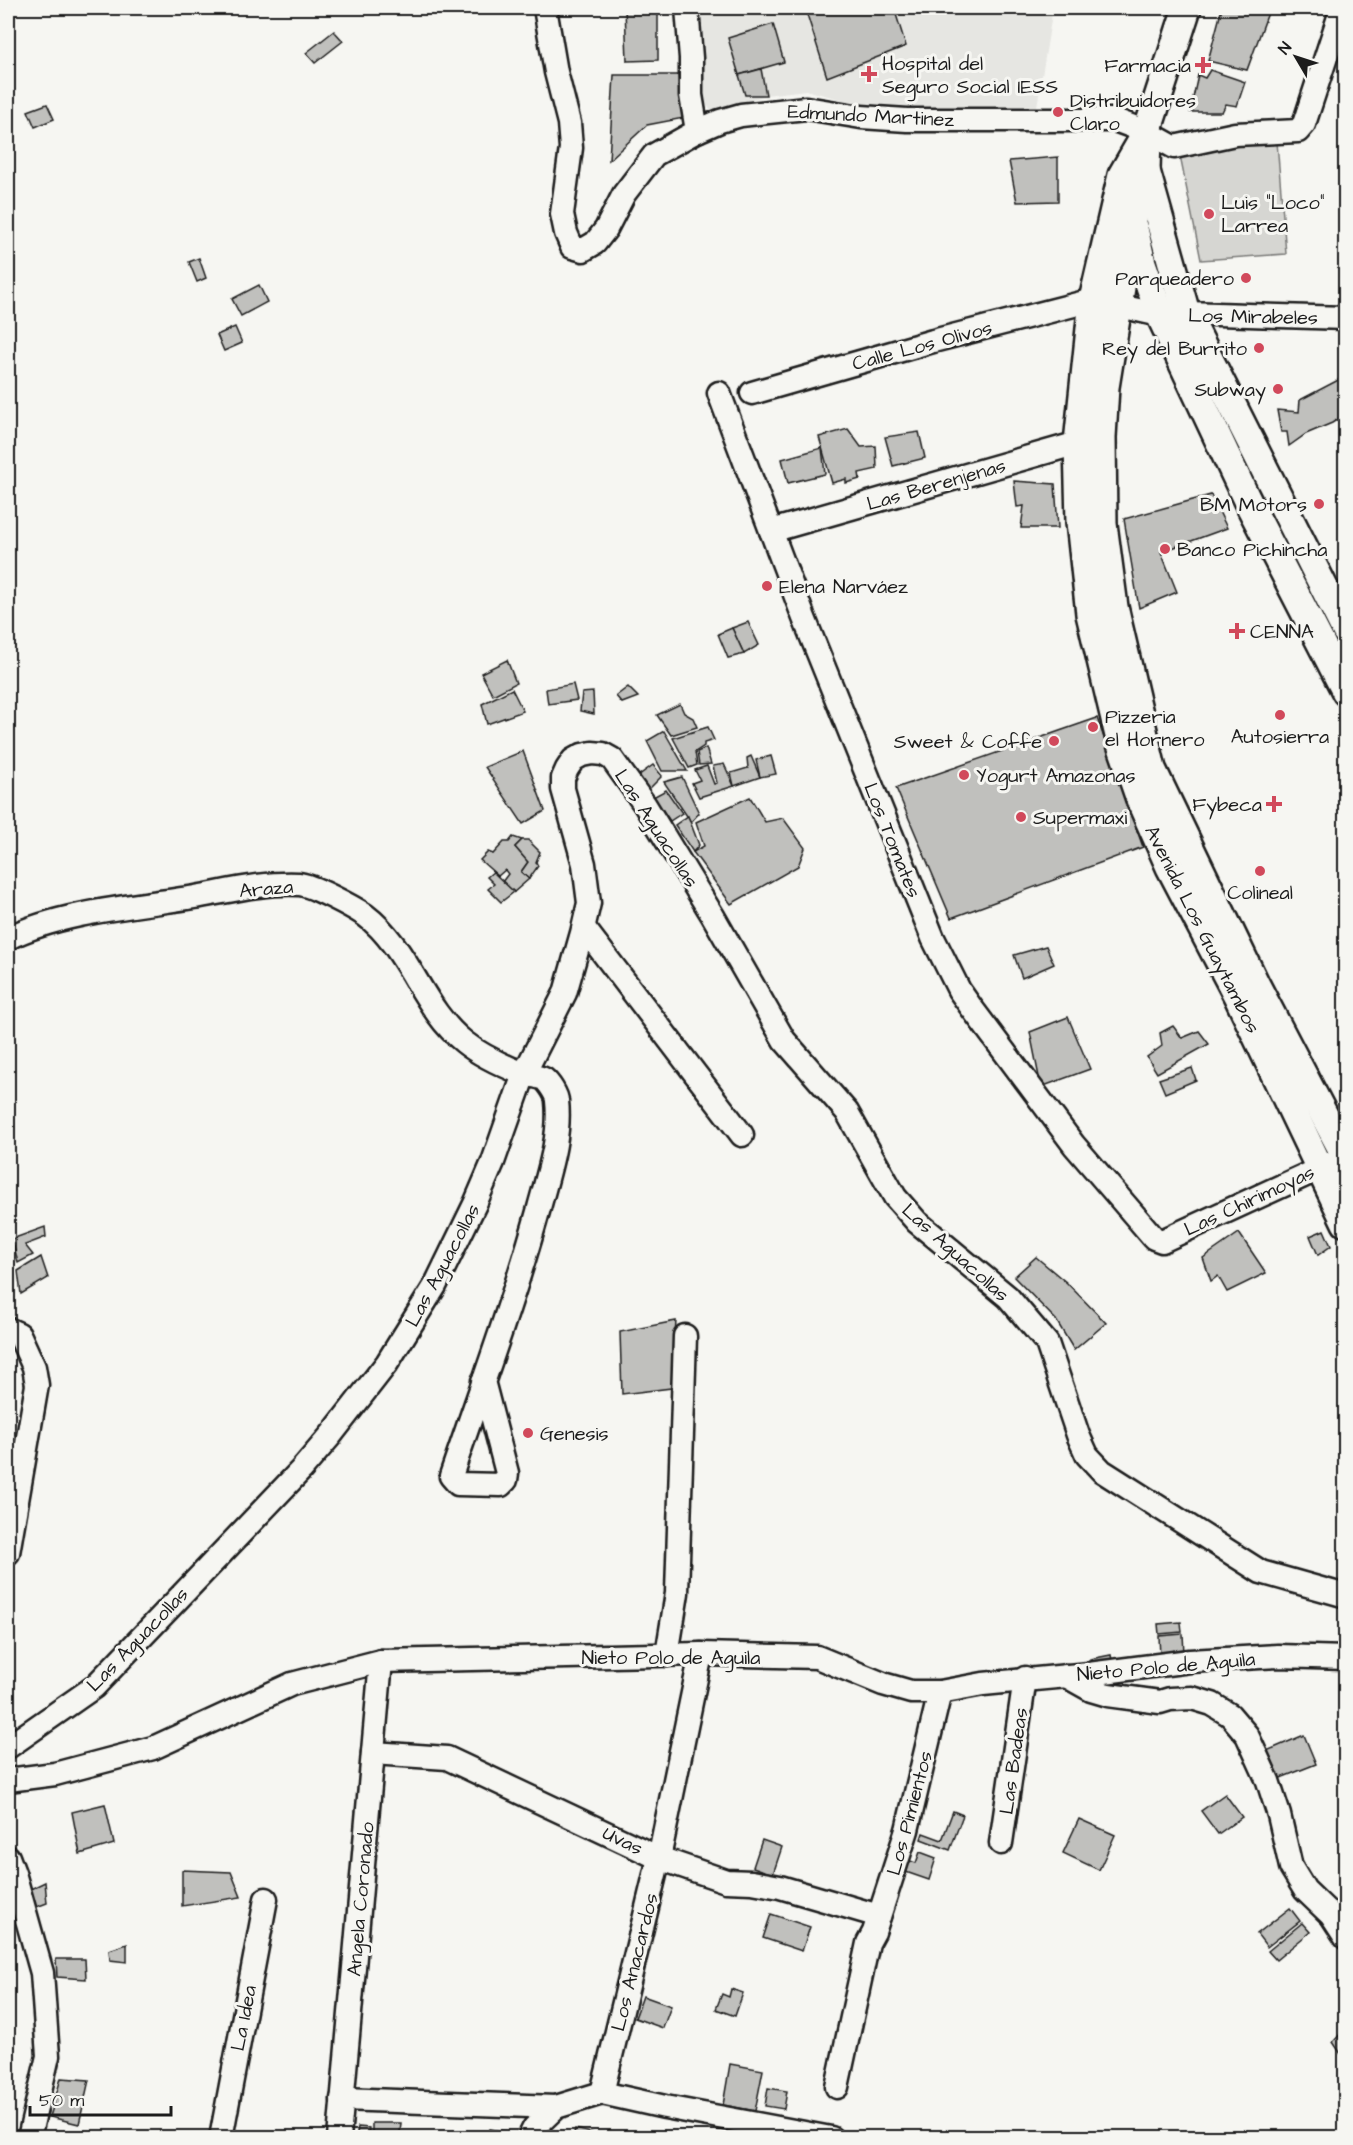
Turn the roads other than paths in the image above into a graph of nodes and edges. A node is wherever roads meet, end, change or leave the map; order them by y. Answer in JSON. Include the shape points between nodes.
{"nodes":[{"id":1,"x":545,"y":8,"type":"edge"},
{"id":2,"x":687,"y":8,"type":"edge"},
{"id":3,"x":1187,"y":8,"type":"edge"},
{"id":4,"x":1342,"y":8,"type":"edge"},
{"id":5,"x":697,"y":131,"type":"junction"},
{"id":6,"x":1147,"y":132,"type":"junction"},
{"id":7,"x":1134,"y":173,"type":"junction"},
{"id":8,"x":1132,"y":219,"type":"junction"},
{"id":9,"x":1105,"y":302,"type":"junction"},
{"id":10,"x":1173,"y":314,"type":"junction"},
{"id":11,"x":1346,"y":318,"type":"edge"},
{"id":12,"x":719,"y":393,"type":"dead end"},
{"id":13,"x":752,"y":393,"type":"dead end"},
{"id":14,"x":1090,"y":440,"type":"junction"},
{"id":15,"x":1273,"y":488,"type":"junction"},
{"id":16,"x":1247,"y":500,"type":"junction"},
{"id":17,"x":771,"y":531,"type":"junction"},
{"id":18,"x":1346,"y":631,"type":"edge"},
{"id":19,"x":1346,"y":692,"type":"edge"},
{"id":20,"x":584,"y":928,"type":"junction"},
{"id":21,"x":8,"y":938,"type":"edge"},
{"id":22,"x":1247,"y":990,"type":"junction"},
{"id":23,"x":524,"y":1074,"type":"junction"},
{"id":24,"x":742,"y":1135,"type":"dead end"},
{"id":25,"x":1346,"y":1158,"type":"edge"},
{"id":26,"x":1320,"y":1167,"type":"junction"},
{"id":27,"x":1346,"y":1223,"type":"edge"},
{"id":28,"x":1154,"y":1238,"type":"joint"},
{"id":29,"x":8,"y":1329,"type":"edge"},
{"id":30,"x":685,"y":1336,"type":"dead end"},
{"id":31,"x":483,"y":1381,"type":"dead end"},
{"id":32,"x":8,"y":1553,"type":"edge"},
{"id":33,"x":1346,"y":1596,"type":"edge"},
{"id":34,"x":701,"y":1654,"type":"junction"},
{"id":35,"x":667,"y":1655,"type":"junction"},
{"id":36,"x":1346,"y":1658,"type":"edge"},
{"id":37,"x":381,"y":1661,"type":"junction"},
{"id":38,"x":1066,"y":1676,"type":"junction"},
{"id":39,"x":1025,"y":1678,"type":"junction"},
{"id":40,"x":940,"y":1692,"type":"junction"},
{"id":41,"x":8,"y":1747,"type":"edge"},
{"id":42,"x":373,"y":1753,"type":"junction"},
{"id":43,"x":8,"y":1780,"type":"edge"},
{"id":44,"x":1001,"y":1843,"type":"dead end"},
{"id":45,"x":8,"y":1857,"type":"edge"},
{"id":46,"x":659,"y":1858,"type":"junction"},
{"id":47,"x":266,"y":1899,"type":"dead end"},
{"id":48,"x":876,"y":1924,"type":"junction"},
{"id":49,"x":1346,"y":1938,"type":"edge"},
{"id":50,"x":837,"y":2087,"type":"dead end"},
{"id":51,"x":602,"y":2092,"type":"junction"},
{"id":52,"x":342,"y":2099,"type":"junction"},
{"id":53,"x":556,"y":2107,"type":"junction"},
{"id":54,"x":29,"y":2138,"type":"edge"},
{"id":55,"x":221,"y":2138,"type":"edge"},
{"id":56,"x":339,"y":2138,"type":"edge"},
{"id":57,"x":529,"y":2138,"type":"edge"},
{"id":58,"x":831,"y":2138,"type":"edge"}],
"edges":[{"from":1,"to":5,"type":"street","name":"Edmundo Martinez","via":[[569,123],[571,148],[562,214],[572,247],[583,250],[595,243],[654,155]]},
{"from":2,"to":5,"type":"street","via":[[690,95]]},
{"from":3,"to":6,"type":"main road","name":"Avenida Los Guaytambos"},
{"from":4,"to":6,"type":"street","name":"Edmundo Martinez","via":[[1298,131],[1235,134],[1174,147]]},
{"from":5,"to":6,"type":"street","name":"Edmundo Martinez","via":[[741,115],[806,108],[907,120],[1115,120]]},
{"from":6,"to":7,"type":"main road","name":"Avenida Los Guaytambos"},
{"from":7,"to":8,"type":"main road"},
{"from":7,"to":9,"type":"main road","name":"Avenida Los Guaytambos"},
{"from":7,"to":10,"type":"main road","via":[[1166,245]]},
{"from":8,"to":9,"type":"main road","name":"Avenida Los Guaytambos"},
{"from":8,"to":10,"type":"main road","via":[[1142,263]]},
{"from":9,"to":10,"type":"street","name":"Los Mirabeles"},
{"from":9,"to":13,"type":"street","name":"Calle Los Olivos","via":[[933,341]]},
{"from":9,"to":14,"type":"main road","name":"Avenida Los Guaytambos"},
{"from":10,"to":11,"type":"street","name":"Los Mirabeles"},
{"from":10,"to":15,"type":"main road"},
{"from":10,"to":16,"type":"main road"},
{"from":12,"to":17,"type":"street","name":"Los Tomates"},
{"from":14,"to":17,"type":"street","name":"Las Berenjenas"},
{"from":14,"to":22,"type":"main road","name":"Avenida Los Guaytambos","via":[[1080,522],[1102,611],[1121,744],[1151,795],[1170,867]]},
{"from":15,"to":16,"type":"main road"},
{"from":15,"to":18,"type":"main road"},
{"from":16,"to":19,"type":"main road"},
{"from":17,"to":28,"type":"street","name":"Los Tomates","via":[[928,927],[959,990],[1068,1137]]},
{"from":20,"to":23,"type":"street","name":"Las Aguacollas","via":[[565,993]]},
{"from":20,"to":24,"type":"street"},
{"from":20,"to":33,"type":"street","name":"Las Aguacollas","via":[[588,883],[563,784],[573,760],[598,753],[616,763],[645,805],[784,1040],[847,1112],[896,1197],[917,1222],[1008,1297],[1047,1343],[1087,1455],[1102,1471],[1261,1572]]},
{"from":21,"to":23,"type":"street","name":"Araza","via":[[35,927],[116,909],[261,886],[301,884],[363,914],[391,941],[430,1001],[463,1042]]},
{"from":22,"to":25,"type":"main road","name":"Avenida Los Guaytambos"},
{"from":22,"to":26,"type":"main road","name":"Avenida Los Guaytambos"},
{"from":23,"to":31,"type":"street","name":"Araza","via":[[544,1080],[557,1098],[558,1123],[523,1265]]},
{"from":23,"to":41,"type":"street","name":"Las Aguacollas","via":[[480,1194],[435,1286],[360,1400],[301,1470],[94,1687]]},
{"from":25,"to":26,"type":"street","name":"Las Chirimoyas"},
{"from":26,"to":27,"type":"main road","name":"Avenida Los Guaytambos"},
{"from":26,"to":28,"type":"street","name":"Las Chirimoyas","via":[[1162,1241]]},
{"from":29,"to":32,"type":"street","via":[[19,1334],[34,1367],[37,1385]]},
{"from":30,"to":35,"type":"street","via":[[677,1593]]},
{"from":34,"to":35,"type":"street","name":"Nieto Polo de Aguila"},
{"from":34,"to":40,"type":"street","name":"Nieto Polo de Aguila","via":[[818,1657],[910,1692]]},
{"from":34,"to":46,"type":"street","name":"Los Anacardos"},
{"from":35,"to":37,"type":"street","name":"Nieto Polo de Aguila"},
{"from":36,"to":38,"type":"street","name":"Nieto Polo de Aguila","via":[[1190,1660]]},
{"from":37,"to":42,"type":"street","name":"Angela Coronado"},
{"from":37,"to":43,"type":"street","name":"Nieto Polo de Aguila","via":[[292,1684],[153,1748],[55,1774]]},
{"from":38,"to":39,"type":"street","name":"Nieto Polo de Aguila"},
{"from":38,"to":49,"type":"street","via":[[1108,1695],[1160,1702],[1192,1698],[1230,1715],[1247,1735],[1268,1781],[1291,1867],[1305,1890],[1331,1915]]},
{"from":39,"to":40,"type":"street","name":"Nieto Polo de Aguila"},
{"from":39,"to":44,"type":"street","name":"Las Badeas"},
{"from":40,"to":48,"type":"street","name":"Los Pimientos","via":[[907,1830]]},
{"from":42,"to":46,"type":"street","name":"Uvas","via":[[447,1758]]},
{"from":42,"to":52,"type":"street","name":"Angela Coronado"},
{"from":45,"to":54,"type":"street","via":[[42,1973],[48,2056]]},
{"from":46,"to":48,"type":"street","name":"Uvas","via":[[726,1881],[780,1887]]},
{"from":46,"to":51,"type":"street","name":"Los Anacardos"},
{"from":47,"to":55,"type":"street","name":"La Idea"},
{"from":48,"to":50,"type":"street","name":"Los Pimientos","via":[[858,1983]]},
{"from":51,"to":53,"type":"street"},
{"from":51,"to":58,"type":"street"},
{"from":52,"to":53,"type":"street"},
{"from":52,"to":56,"type":"street","name":"Angela Coronado"},
{"from":53,"to":57,"type":"street","via":[[534,2127]]}]}
